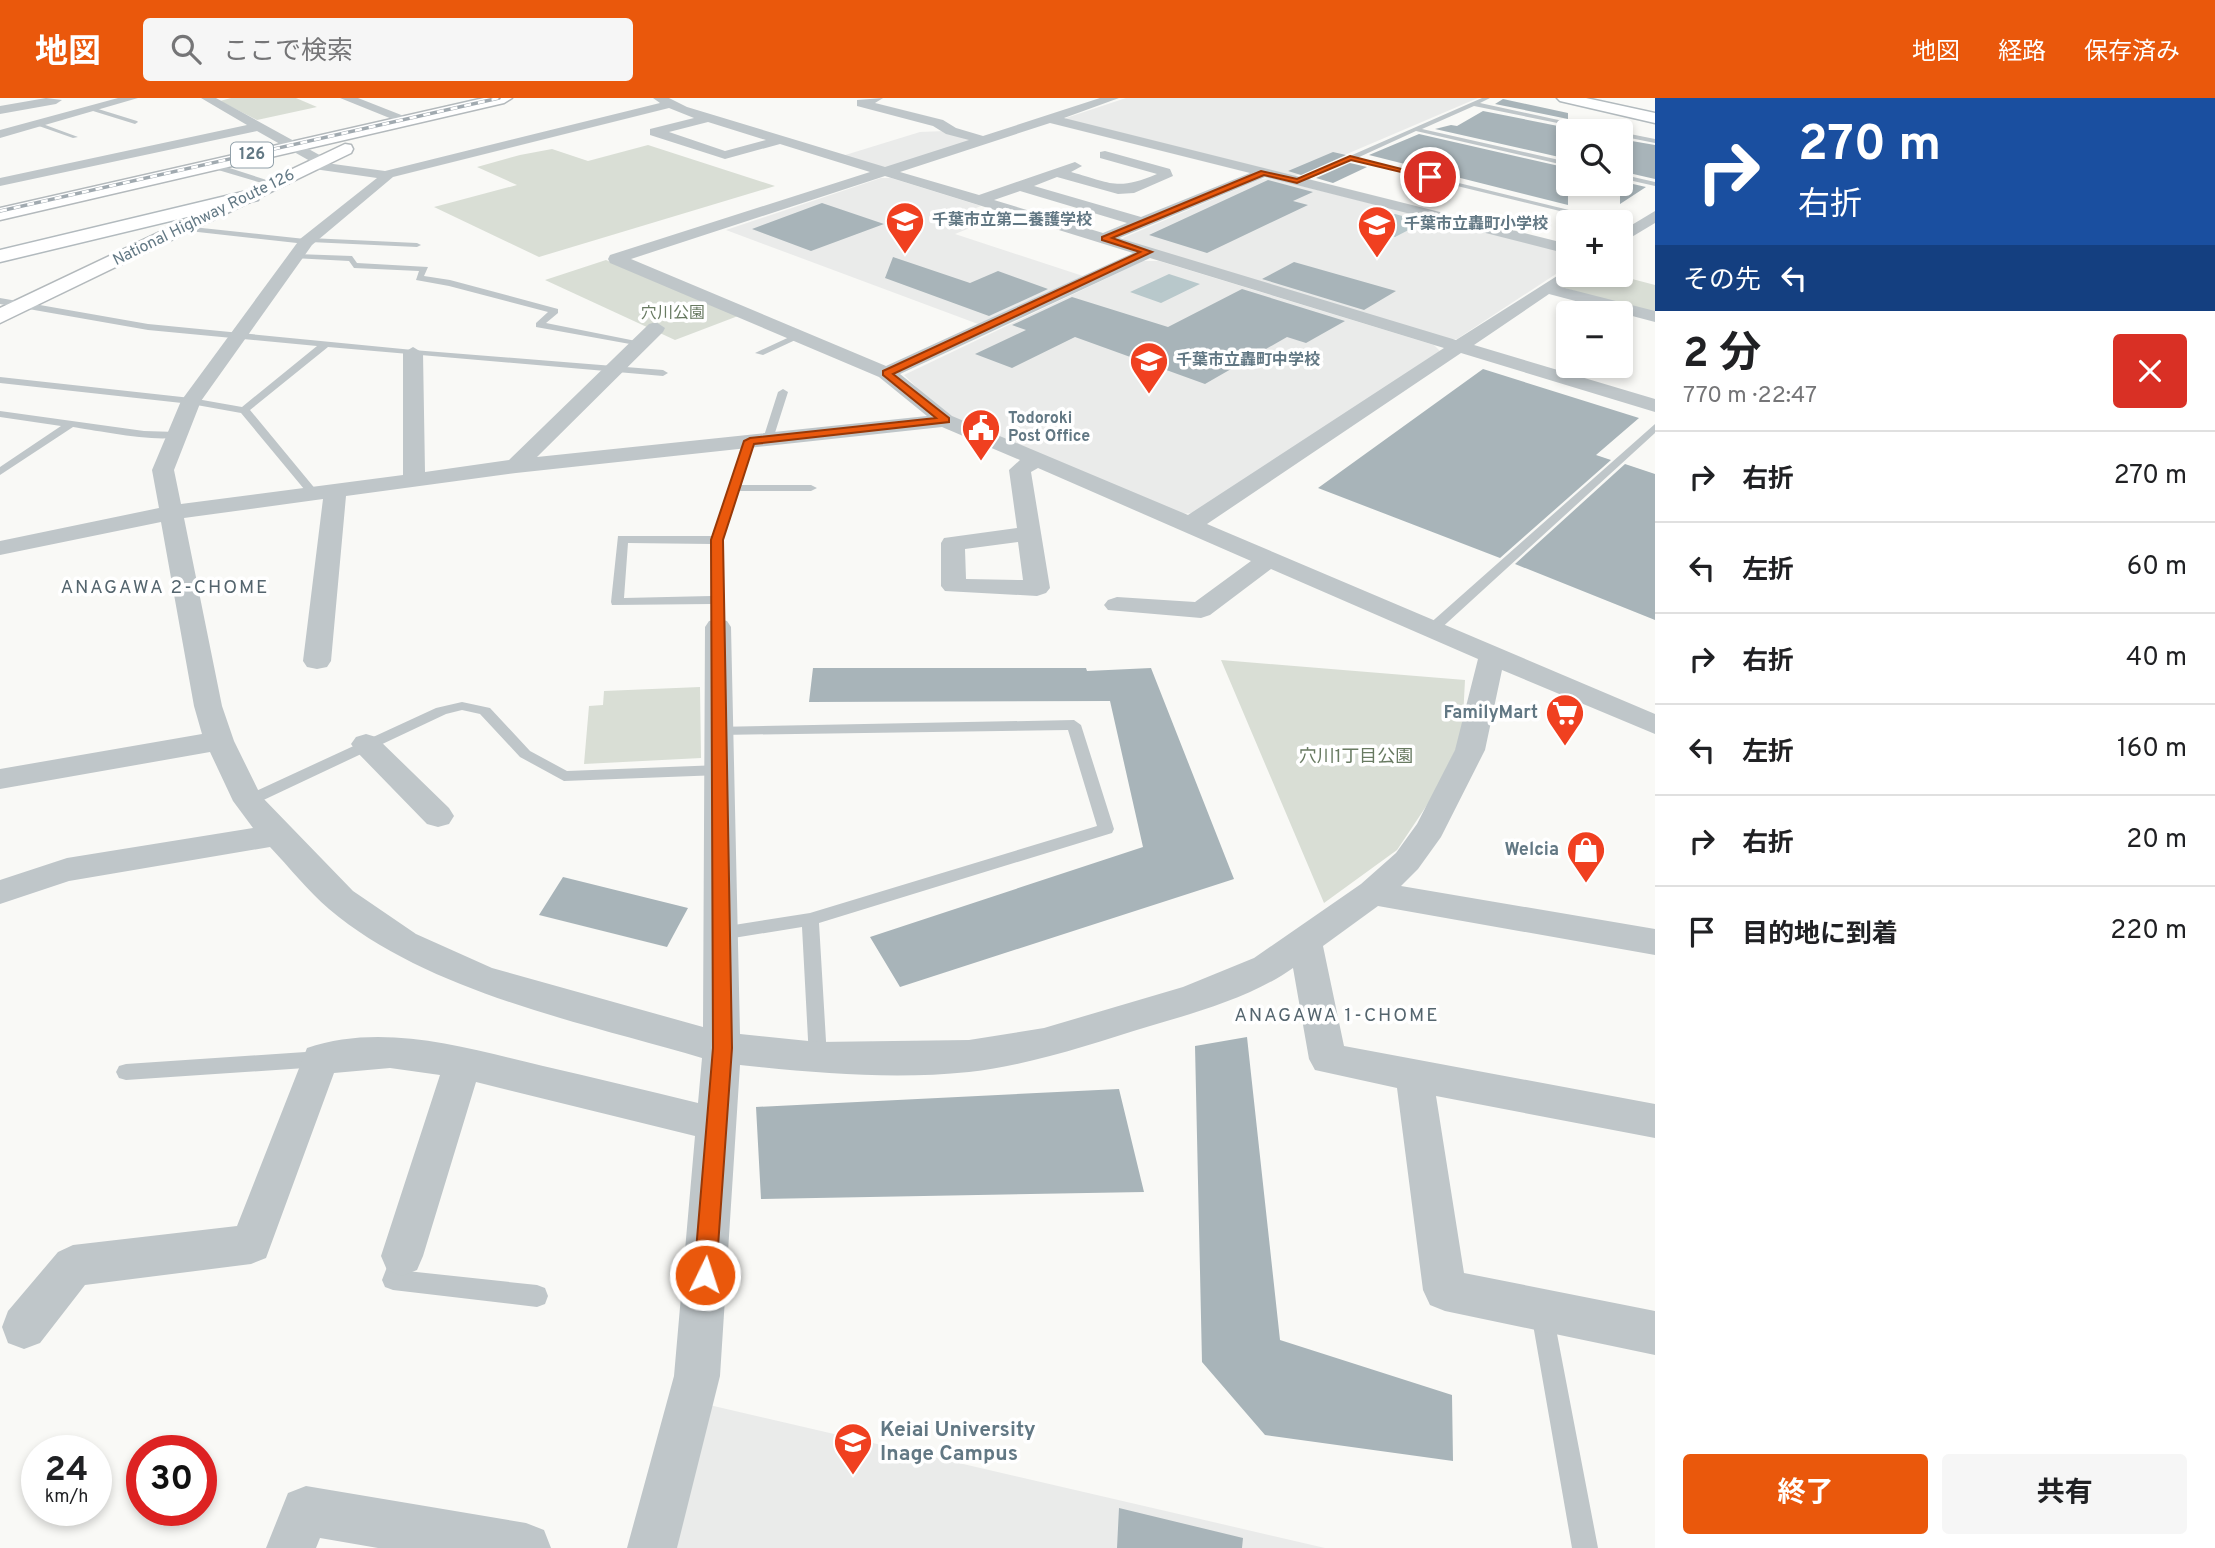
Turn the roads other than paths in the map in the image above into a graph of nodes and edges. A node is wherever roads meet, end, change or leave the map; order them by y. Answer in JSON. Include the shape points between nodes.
{"nodes":[{"id":1,"x":64,"y":98,"type":"edge"},
{"id":2,"x":132,"y":98,"type":"edge"},
{"id":3,"x":226,"y":98,"type":"edge"},
{"id":4,"x":346,"y":98,"type":"edge"},
{"id":5,"x":477,"y":98,"type":"edge"},
{"id":6,"x":504,"y":98,"type":"edge"},
{"id":7,"x":877,"y":98,"type":"edge"},
{"id":8,"x":883,"y":98,"type":"edge"},
{"id":9,"x":1113,"y":98,"type":"edge"},
{"id":10,"x":1487,"y":98,"type":"edge"},
{"id":11,"x":1564,"y":98,"type":"edge"},
{"id":12,"x":209,"y":99,"type":"edge"},
{"id":13,"x":671,"y":104,"type":"edge"},
{"id":14,"x":1474,"y":104,"type":"junction"},
{"id":15,"x":0,"y":110,"type":"edge"},
{"id":16,"x":95,"y":110,"type":"junction"},
{"id":17,"x":706,"y":111,"type":"junction"},
{"id":18,"x":1052,"y":118,"type":"junction"},
{"id":19,"x":1655,"y":118,"type":"edge"},
{"id":20,"x":400,"y":119,"type":"junction"},
{"id":21,"x":1556,"y":121,"type":"edge"},
{"id":22,"x":135,"y":122,"type":"dead end"},
{"id":23,"x":543,"y":122,"type":"dead end"},
{"id":24,"x":38,"y":124,"type":"junction"},
{"id":25,"x":258,"y":127,"type":"junction"},
{"id":26,"x":1416,"y":129,"type":"junction"},
{"id":27,"x":566,"y":131,"type":"junction"},
{"id":28,"x":0,"y":134,"type":"edge"},
{"id":29,"x":1001,"y":134,"type":"junction"},
{"id":30,"x":1633,"y":137,"type":"edge"},
{"id":31,"x":75,"y":138,"type":"dead end"},
{"id":32,"x":780,"y":140,"type":"junction"},
{"id":33,"x":985,"y":140,"type":"junction"},
{"id":34,"x":1655,"y":141,"type":"edge"},
{"id":35,"x":1142,"y":142,"type":"junction"},
{"id":36,"x":289,"y":143,"type":"junction"},
{"id":37,"x":1105,"y":155,"type":"junction"},
{"id":38,"x":1350,"y":158,"type":"junction"},
{"id":39,"x":1556,"y":161,"type":"edge"},
{"id":40,"x":316,"y":163,"type":"junction"},
{"id":41,"x":211,"y":165,"type":"junction"},
{"id":42,"x":885,"y":172,"type":"junction"},
{"id":43,"x":1057,"y":173,"type":"junction"},
{"id":44,"x":1263,"y":173,"type":"junction"},
{"id":45,"x":385,"y":175,"type":"junction"},
{"id":46,"x":1633,"y":179,"type":"edge"},
{"id":47,"x":1297,"y":181,"type":"junction"},
{"id":48,"x":0,"y":182,"type":"edge"},
{"id":49,"x":275,"y":184,"type":"junction"},
{"id":50,"x":1655,"y":184,"type":"edge"},
{"id":51,"x":1020,"y":186,"type":"junction"},
{"id":52,"x":251,"y":195,"type":"junction"},
{"id":53,"x":980,"y":200,"type":"junction"},
{"id":54,"x":0,"y":205,"type":"edge"},
{"id":55,"x":1565,"y":210,"type":"edge"},
{"id":56,"x":0,"y":214,"type":"edge"},
{"id":57,"x":1655,"y":216,"type":"edge"},
{"id":58,"x":1143,"y":223,"type":"junction"},
{"id":59,"x":1633,"y":227,"type":"edge"},
{"id":60,"x":183,"y":228,"type":"junction"},
{"id":61,"x":1637,"y":228,"type":"junction"},
{"id":62,"x":1633,"y":231,"type":"edge"},
{"id":63,"x":1104,"y":238,"type":"junction"},
{"id":64,"x":417,"y":245,"type":"dead end"},
{"id":65,"x":304,"y":246,"type":"junction"},
{"id":66,"x":1556,"y":246,"type":"edge"},
{"id":67,"x":1148,"y":252,"type":"junction"},
{"id":68,"x":0,"y":256,"type":"edge"},
{"id":69,"x":1556,"y":282,"type":"edge"},
{"id":70,"x":1546,"y":288,"type":"junction"},
{"id":71,"x":0,"y":301,"type":"edge"},
{"id":72,"x":21,"y":306,"type":"junction"},
{"id":73,"x":0,"y":316,"type":"edge"},
{"id":74,"x":1655,"y":317,"type":"edge"},
{"id":75,"x":656,"y":328,"type":"dead end"},
{"id":76,"x":238,"y":337,"type":"junction"},
{"id":77,"x":799,"y":337,"type":"junction"},
{"id":78,"x":640,"y":343,"type":"junction"},
{"id":79,"x":325,"y":345,"type":"junction"},
{"id":80,"x":1458,"y":346,"type":"junction"},
{"id":81,"x":749,"y":348,"type":"dead end"},
{"id":82,"x":413,"y":353,"type":"junction"},
{"id":83,"x":760,"y":353,"type":"junction"},
{"id":84,"x":773,"y":359,"type":"dead end"},
{"id":85,"x":613,"y":370,"type":"junction"},
{"id":86,"x":663,"y":373,"type":"dead end"},
{"id":87,"x":886,"y":373,"type":"junction"},
{"id":88,"x":0,"y":380,"type":"edge"},
{"id":89,"x":783,"y":392,"type":"dead end"},
{"id":90,"x":191,"y":401,"type":"junction"},
{"id":91,"x":1655,"y":406,"type":"edge"},
{"id":92,"x":244,"y":410,"type":"junction"},
{"id":93,"x":0,"y":414,"type":"edge"},
{"id":94,"x":945,"y":420,"type":"junction"},
{"id":95,"x":71,"y":424,"type":"junction"},
{"id":96,"x":1655,"y":427,"type":"edge"},
{"id":97,"x":177,"y":435,"type":"junction"},
{"id":98,"x":759,"y":440,"type":"junction"},
{"id":99,"x":1036,"y":459,"type":"junction"},
{"id":100,"x":516,"y":466,"type":"junction"},
{"id":101,"x":0,"y":472,"type":"edge"},
{"id":102,"x":414,"y":480,"type":"junction"},
{"id":103,"x":734,"y":488,"type":"junction"},
{"id":104,"x":810,"y":488,"type":"dead end"},
{"id":105,"x":324,"y":492,"type":"junction"},
{"id":106,"x":170,"y":513,"type":"junction"},
{"id":107,"x":1189,"y":525,"type":"junction"},
{"id":108,"x":1029,"y":534,"type":"dead end"},
{"id":109,"x":717,"y":540,"type":"junction"},
{"id":110,"x":0,"y":548,"type":"edge"},
{"id":111,"x":1269,"y":559,"type":"junction"},
{"id":112,"x":1117,"y":605,"type":"dead end"},
{"id":113,"x":718,"y":614,"type":"junction"},
{"id":114,"x":1432,"y":629,"type":"junction"},
{"id":115,"x":1492,"y":655,"type":"junction"},
{"id":116,"x":317,"y":661,"type":"dead end"},
{"id":117,"x":1655,"y":725,"type":"edge"},
{"id":118,"x":719,"y":730,"type":"junction"},
{"id":119,"x":219,"y":741,"type":"junction"},
{"id":120,"x":366,"y":744,"type":"junction"},
{"id":121,"x":720,"y":770,"type":"junction"},
{"id":122,"x":0,"y":779,"type":"edge"},
{"id":123,"x":248,"y":801,"type":"junction"},
{"id":124,"x":438,"y":816,"type":"dead end"},
{"id":125,"x":277,"y":835,"type":"junction"},
{"id":126,"x":0,"y":892,"type":"edge"},
{"id":127,"x":1373,"y":893,"type":"junction"},
{"id":128,"x":810,"y":919,"type":"junction"},
{"id":129,"x":721,"y":933,"type":"junction"},
{"id":130,"x":1305,"y":940,"type":"junction"},
{"id":131,"x":1655,"y":942,"type":"edge"},
{"id":132,"x":722,"y":1048,"type":"junction"},
{"id":133,"x":818,"y":1058,"type":"junction"},
{"id":134,"x":320,"y":1059,"type":"junction"},
{"id":135,"x":463,"y":1063,"type":"junction"},
{"id":136,"x":126,"y":1072,"type":"dead end"},
{"id":137,"x":1414,"y":1075,"type":"junction"},
{"id":138,"x":1655,"y":1121,"type":"edge"},
{"id":139,"x":716,"y":1124,"type":"junction"},
{"id":140,"x":402,"y":1255,"type":"joint"},
{"id":141,"x":537,"y":1296,"type":"dead end"},
{"id":142,"x":1542,"y":1309,"type":"junction"},
{"id":143,"x":24,"y":1327,"type":"dead end"},
{"id":144,"x":1655,"y":1333,"type":"edge"},
{"id":145,"x":290,"y":1548,"type":"edge"},
{"id":146,"x":526,"y":1548,"type":"edge"},
{"id":147,"x":652,"y":1548,"type":"edge"},
{"id":148,"x":1586,"y":1548,"type":"edge"}],
"edges":[{"from":1,"to":15,"type":"street"},
{"from":2,"to":16,"type":"street"},
{"from":3,"to":12,"type":"street"},
{"from":4,"to":20,"type":"street"},
{"from":5,"to":20,"type":"main road","name":"National Highway Route 126","number":"126"},
{"from":6,"to":20,"type":"main road","name":"National Highway Route 126","number":"126"},
{"from":7,"to":33,"type":"street","via":[[861,103]]},
{"from":8,"to":29,"type":"street"},
{"from":9,"to":18,"type":"street"},
{"from":10,"to":14,"type":"lane"},
{"from":11,"to":19,"type":"main road"},
{"from":12,"to":25,"type":"street"},
{"from":13,"to":17,"type":"street"},
{"from":13,"to":27,"type":"street"},
{"from":14,"to":21,"type":"lane"},
{"from":14,"to":26,"type":"lane"},
{"from":16,"to":22,"type":"lane"},
{"from":16,"to":24,"type":"street"},
{"from":17,"to":32,"type":"street"},
{"from":17,"to":32,"type":"street","via":[[655,132],[725,155]]},
{"from":18,"to":29,"type":"street"},
{"from":18,"to":35,"type":"street"},
{"from":20,"to":36,"type":"main road","name":"National Highway Route 126","number":"126"},
{"from":20,"to":40,"type":"main road","name":"National Highway Route 126","number":"126"},
{"from":23,"to":27,"type":"street"},
{"from":24,"to":28,"type":"street"},
{"from":24,"to":31,"type":"lane"},
{"from":25,"to":36,"type":"street"},
{"from":25,"to":48,"type":"street"},
{"from":26,"to":38,"type":"lane"},
{"from":26,"to":39,"type":"lane"},
{"from":27,"to":45,"type":"street"},
{"from":29,"to":33,"type":"street"},
{"from":30,"to":34,"type":"lane"},
{"from":32,"to":42,"type":"street"},
{"from":33,"to":42,"type":"street"},
{"from":35,"to":37,"type":"street"},
{"from":35,"to":44,"type":"street"},
{"from":36,"to":40,"type":"street"},
{"from":36,"to":41,"type":"main road","name":"National Highway Route 126","number":"126"},
{"from":36,"to":54,"type":"main road","name":"National Highway Route 126","number":"126"},
{"from":37,"to":43,"type":"street"},
{"from":37,"to":43,"type":"street","via":[[1166,176],[1118,190]]},
{"from":38,"to":47,"type":"lane"},
{"from":38,"to":55,"type":"lane"},
{"from":40,"to":45,"type":"street"},
{"from":40,"to":49,"type":"main road","name":"National Highway Route 126","number":"126"},
{"from":41,"to":49,"type":"lane"},
{"from":41,"to":56,"type":"main road","name":"National Highway Route 126","number":"126"},
{"from":42,"to":53,"type":"street"},
{"from":42,"to":77,"type":"street","via":[[616,259]]},
{"from":43,"to":51,"type":"street"},
{"from":44,"to":47,"type":"street"},
{"from":44,"to":58,"type":"street"},
{"from":45,"to":65,"type":"street"},
{"from":46,"to":50,"type":"lane"},
{"from":47,"to":66,"type":"street"},
{"from":49,"to":52,"type":"main road","name":"National Highway Route 126","number":"126"},
{"from":51,"to":53,"type":"street"},
{"from":51,"to":58,"type":"street"},
{"from":52,"to":60,"type":"main road","name":"National Highway Route 126","number":"126"},
{"from":52,"to":68,"type":"main road"},
{"from":53,"to":63,"type":"street"},
{"from":57,"to":61,"type":"street"},
{"from":58,"to":63,"type":"street"},
{"from":59,"to":61,"type":"lane"},
{"from":60,"to":65,"type":"lane"},
{"from":60,"to":72,"type":"main road","name":"National Highway Route 126","number":"126"},
{"from":61,"to":62,"type":"street"},
{"from":63,"to":67,"type":"street"},
{"from":64,"to":65,"type":"lane"},
{"from":65,"to":76,"type":"street"},
{"from":65,"to":78,"type":"lane","via":[[352,259],[354,265],[425,269],[419,278],[555,311],[538,325]]},
{"from":67,"to":80,"type":"street"},
{"from":67,"to":87,"type":"street"},
{"from":69,"to":70,"type":"street"},
{"from":70,"to":74,"type":"street"},
{"from":70,"to":80,"type":"street"},
{"from":71,"to":72,"type":"lane"},
{"from":72,"to":73,"type":"main road","name":"National Highway Route 126","number":"126"},
{"from":72,"to":76,"type":"lane"},
{"from":75,"to":78,"type":"street"},
{"from":76,"to":79,"type":"lane"},
{"from":76,"to":90,"type":"street"},
{"from":77,"to":83,"type":"lane"},
{"from":77,"to":87,"type":"street"},
{"from":78,"to":85,"type":"street"},
{"from":79,"to":82,"type":"lane"},
{"from":79,"to":92,"type":"lane"},
{"from":80,"to":91,"type":"street"},
{"from":80,"to":107,"type":"street"},
{"from":81,"to":83,"type":"lane"},
{"from":82,"to":85,"type":"lane"},
{"from":82,"to":102,"type":"street"},
{"from":83,"to":84,"type":"lane"},
{"from":85,"to":86,"type":"lane"},
{"from":85,"to":100,"type":"street"},
{"from":87,"to":94,"type":"street"},
{"from":88,"to":90,"type":"lane"},
{"from":89,"to":98,"type":"lane"},
{"from":90,"to":92,"type":"lane"},
{"from":90,"to":97,"type":"street"},
{"from":92,"to":105,"type":"lane"},
{"from":93,"to":95,"type":"lane"},
{"from":94,"to":98,"type":"street"},
{"from":94,"to":99,"type":"street"},
{"from":95,"to":97,"type":"lane"},
{"from":95,"to":101,"type":"lane"},
{"from":96,"to":114,"type":"lane"},
{"from":97,"to":106,"type":"street","via":[[163,470]]},
{"from":98,"to":100,"type":"street"},
{"from":98,"to":103,"type":"lane"},
{"from":99,"to":107,"type":"street"},
{"from":99,"to":108,"type":"street","via":[[1020,470]]},
{"from":100,"to":102,"type":"street"},
{"from":102,"to":105,"type":"street"},
{"from":103,"to":104,"type":"lane"},
{"from":103,"to":109,"type":"lane"},
{"from":105,"to":106,"type":"street"},
{"from":105,"to":116,"type":"street"},
{"from":106,"to":110,"type":"street"},
{"from":106,"to":119,"type":"street"},
{"from":107,"to":111,"type":"street"},
{"from":109,"to":113,"type":"lane"},
{"from":109,"to":113,"type":"lane","via":[[622,540],[617,602]]},
{"from":111,"to":112,"type":"street","via":[[1201,610]]},
{"from":111,"to":114,"type":"street"},
{"from":113,"to":118,"type":"street"},
{"from":114,"to":115,"type":"street"},
{"from":115,"to":117,"type":"street"},
{"from":115,"to":127,"type":"street","via":[[1471,750],[1430,829],[1407,861]]},
{"from":118,"to":121,"type":"street"},
{"from":118,"to":128,"type":"lane","via":[[1074,725],[1106,829]]},
{"from":119,"to":122,"type":"street"},
{"from":119,"to":123,"type":"street"},
{"from":120,"to":121,"type":"lane","via":[[462,706],[485,711],[526,754],[564,776]]},
{"from":120,"to":123,"type":"lane"},
{"from":120,"to":124,"type":"street"},
{"from":121,"to":129,"type":"street"},
{"from":123,"to":125,"type":"street"},
{"from":125,"to":126,"type":"street","via":[[67,870]]},
{"from":125,"to":132,"type":"street","via":[[341,900],[404,943],[484,979]]},
{"from":127,"to":130,"type":"street"},
{"from":127,"to":131,"type":"street"},
{"from":128,"to":129,"type":"lane"},
{"from":128,"to":133,"type":"lane"},
{"from":129,"to":132,"type":"street"},
{"from":130,"to":133,"type":"street","via":[[1266,968],[1192,999],[1044,1043],[969,1056]]},
{"from":130,"to":137,"type":"street","via":[[1328,1059]]},
{"from":132,"to":133,"type":"street"},
{"from":132,"to":139,"type":"street"},
{"from":134,"to":135,"type":"street","via":[[390,1052]]},
{"from":134,"to":136,"type":"lane"},
{"from":134,"to":143,"type":"street","via":[[251,1244],[73,1266]]},
{"from":135,"to":139,"type":"street"},
{"from":135,"to":140,"type":"street"},
{"from":137,"to":138,"type":"street"},
{"from":137,"to":142,"type":"street","via":[[1445,1290]]},
{"from":139,"to":147,"type":"street","via":[[697,1376]]},
{"from":140,"to":141,"type":"lane","via":[[393,1280]]},
{"from":142,"to":144,"type":"street"},
{"from":142,"to":148,"type":"lane"},
{"from":145,"to":146,"type":"street","via":[[306,1511]]}]}
